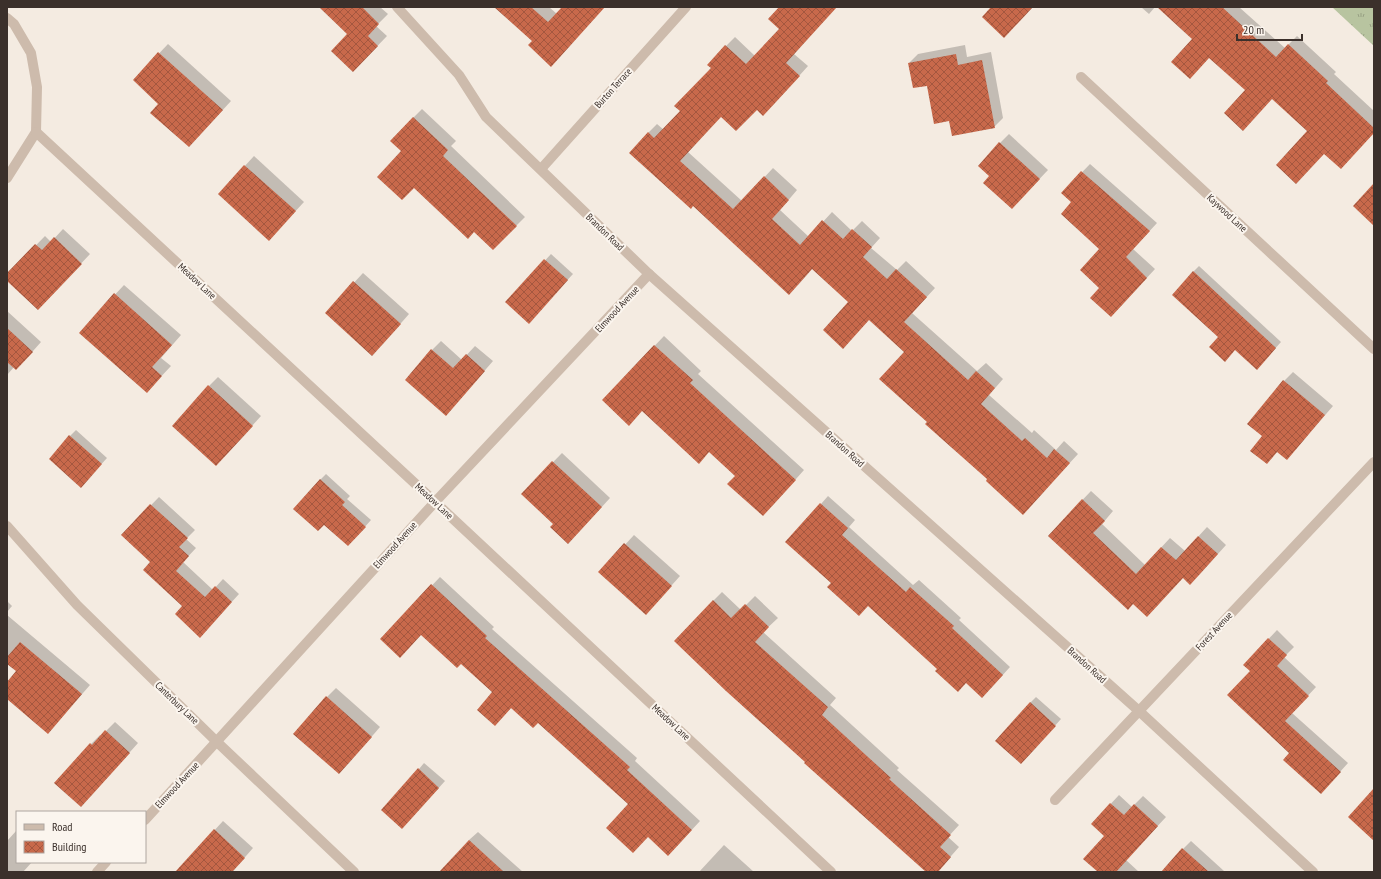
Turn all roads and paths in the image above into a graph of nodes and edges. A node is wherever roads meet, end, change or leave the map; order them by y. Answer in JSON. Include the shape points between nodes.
{"nodes":[{"id":1,"x":397,"y":7,"type":"edge"},
{"id":2,"x":686,"y":7,"type":"edge"},
{"id":3,"x":7,"y":18,"type":"edge"},
{"id":4,"x":1081,"y":78,"type":"dead end"},
{"id":5,"x":36,"y":132,"type":"junction"},
{"id":6,"x":541,"y":170,"type":"junction"},
{"id":7,"x":7,"y":178,"type":"edge"},
{"id":8,"x":649,"y":274,"type":"junction"},
{"id":9,"x":1374,"y":348,"type":"edge"},
{"id":10,"x":1374,"y":462,"type":"edge"},
{"id":11,"x":435,"y":502,"type":"junction"},
{"id":12,"x":7,"y":526,"type":"edge"},
{"id":13,"x":1138,"y":711,"type":"junction"},
{"id":14,"x":217,"y":742,"type":"junction"},
{"id":15,"x":1055,"y":800,"type":"dead end"},
{"id":16,"x":146,"y":819,"type":"edge"},
{"id":17,"x":105,"y":863,"type":"edge"},
{"id":18,"x":96,"y":872,"type":"edge"},
{"id":19,"x":354,"y":872,"type":"edge"},
{"id":20,"x":831,"y":872,"type":"edge"},
{"id":21,"x":1313,"y":872,"type":"edge"}],
"edges":[{"from":1,"to":6,"type":"street","name":"Brandon Road","via":[[459,75],[486,117]]},
{"from":2,"to":6,"type":"street","name":"Burton Terrace"},
{"from":3,"to":5,"type":"street","via":[[14,24],[31,53],[37,87]]},
{"from":4,"to":9,"type":"street","name":"Kaywood Lane"},
{"from":5,"to":7,"type":"street"},
{"from":5,"to":11,"type":"street","name":"Meadow Lane"},
{"from":6,"to":8,"type":"street","name":"Brandon Road"},
{"from":8,"to":11,"type":"street","name":"Elmwood Avenue"},
{"from":8,"to":13,"type":"street","name":"Brandon Road"},
{"from":10,"to":13,"type":"street","name":"Forest Avenue"},
{"from":11,"to":14,"type":"street","name":"Elmwood Avenue"},
{"from":11,"to":20,"type":"street","name":"Meadow Lane"},
{"from":12,"to":14,"type":"street","name":"Canterbury Lane","via":[[77,605]]},
{"from":13,"to":15,"type":"street","name":"Forest Avenue"},
{"from":13,"to":21,"type":"street","name":"Brandon Road"},
{"from":14,"to":16,"type":"street","name":"Elmwood Avenue"},
{"from":14,"to":19,"type":"street","name":"Canterbury Lane"},
{"from":17,"to":18,"type":"street"}]}
